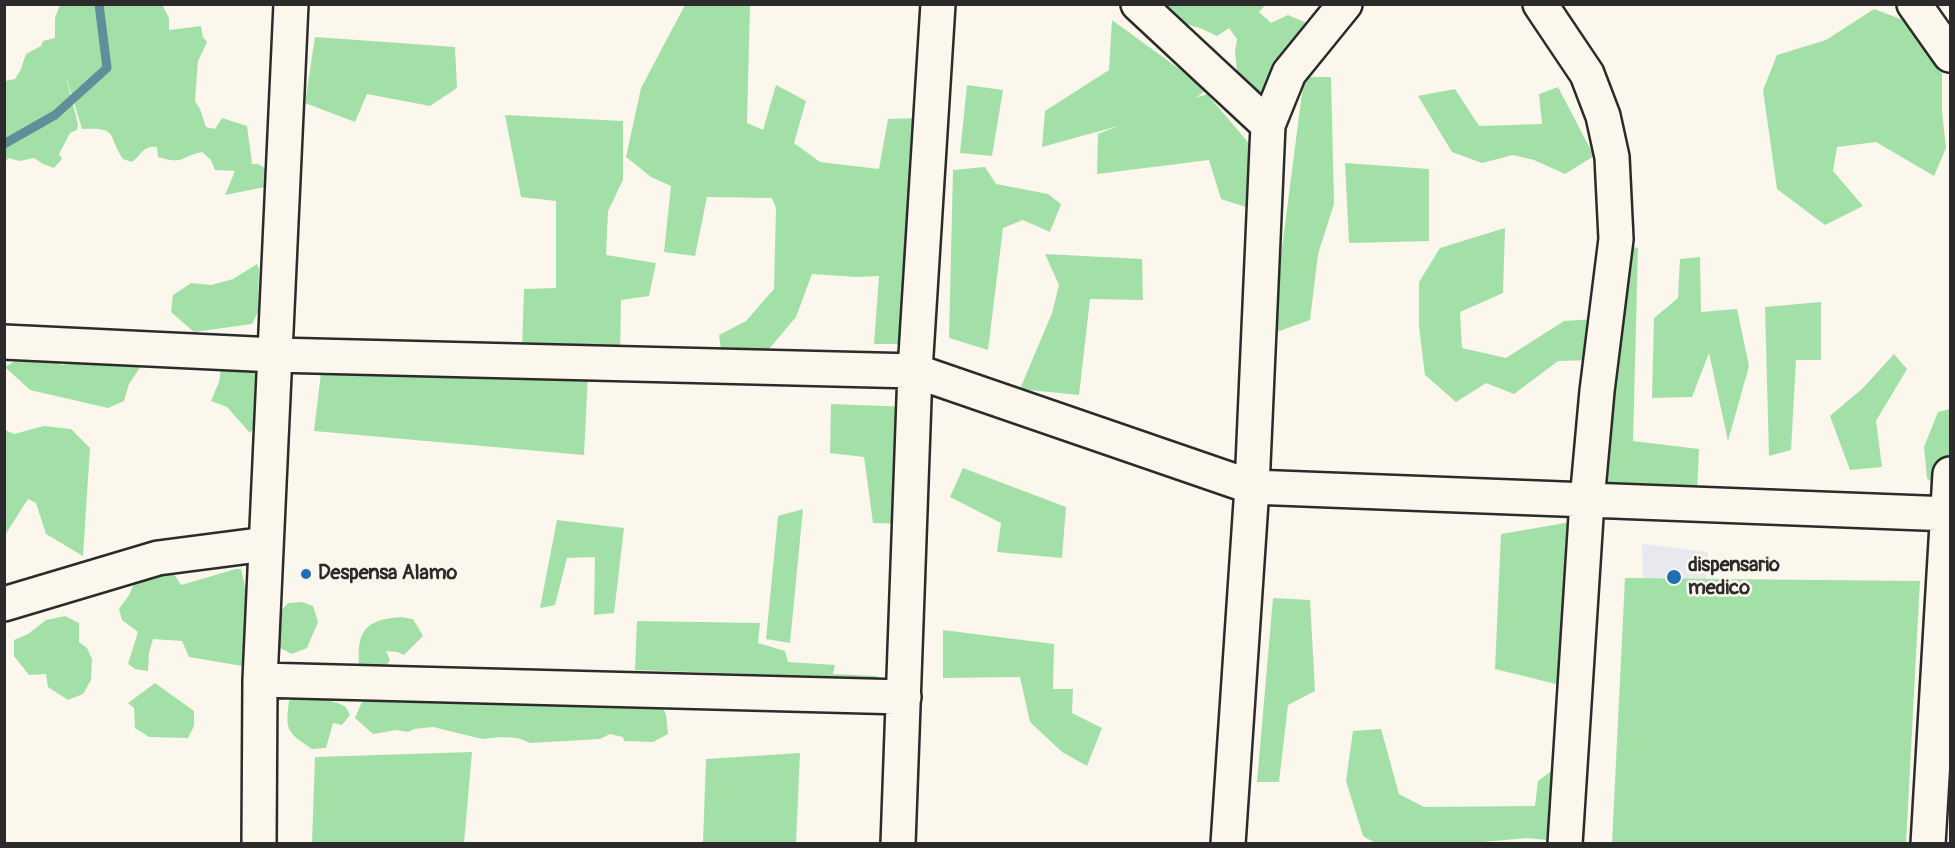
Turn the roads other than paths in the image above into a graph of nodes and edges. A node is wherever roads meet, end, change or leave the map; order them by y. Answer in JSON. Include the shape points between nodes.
{"nodes":[{"id":1,"x":291,"y":4,"type":"edge"},
{"id":2,"x":938,"y":4,"type":"edge"},
{"id":3,"x":1138,"y":4,"type":"edge"},
{"id":4,"x":1345,"y":4,"type":"edge"},
{"id":5,"x":1540,"y":4,"type":"edge"},
{"id":6,"x":1914,"y":4,"type":"edge"},
{"id":7,"x":1950,"y":55,"type":"edge"},
{"id":8,"x":1268,"y":125,"type":"junction"},
{"id":9,"x":4,"y":342,"type":"edge"},
{"id":10,"x":275,"y":355,"type":"junction"},
{"id":11,"x":915,"y":371,"type":"junction"},
{"id":12,"x":1950,"y":474,"type":"edge"},
{"id":13,"x":1252,"y":487,"type":"junction"},
{"id":14,"x":1587,"y":501,"type":"junction"},
{"id":15,"x":1949,"y":515,"type":"edge"},
{"id":16,"x":266,"y":544,"type":"junction"},
{"id":17,"x":4,"y":604,"type":"edge"},
{"id":18,"x":260,"y":680,"type":"junction"},
{"id":19,"x":904,"y":698,"type":"junction"},
{"id":20,"x":259,"y":843,"type":"edge"},
{"id":21,"x":898,"y":843,"type":"edge"},
{"id":22,"x":1228,"y":843,"type":"edge"},
{"id":23,"x":1565,"y":843,"type":"edge"},
{"id":24,"x":1928,"y":843,"type":"edge"}],
"edges":[{"from":1,"to":10,"type":"street"},
{"from":2,"to":11,"type":"street"},
{"from":3,"to":8,"type":"street"},
{"from":4,"to":8,"type":"street","via":[[1289,73]]},
{"from":5,"to":14,"type":"street","via":[[1587,74],[1603,116],[1612,157],[1616,239]]},
{"from":6,"to":7,"type":"street"},
{"from":8,"to":13,"type":"street"},
{"from":9,"to":10,"type":"street"},
{"from":10,"to":11,"type":"street"},
{"from":10,"to":16,"type":"street"},
{"from":11,"to":13,"type":"street"},
{"from":11,"to":19,"type":"street"},
{"from":12,"to":15,"type":"street"},
{"from":13,"to":14,"type":"street"},
{"from":13,"to":22,"type":"street"},
{"from":14,"to":15,"type":"street"},
{"from":14,"to":23,"type":"street"},
{"from":15,"to":24,"type":"street"},
{"from":16,"to":17,"type":"street","via":[[158,558]]},
{"from":16,"to":18,"type":"street"},
{"from":18,"to":19,"type":"street"},
{"from":18,"to":20,"type":"street"},
{"from":19,"to":21,"type":"street"}]}
